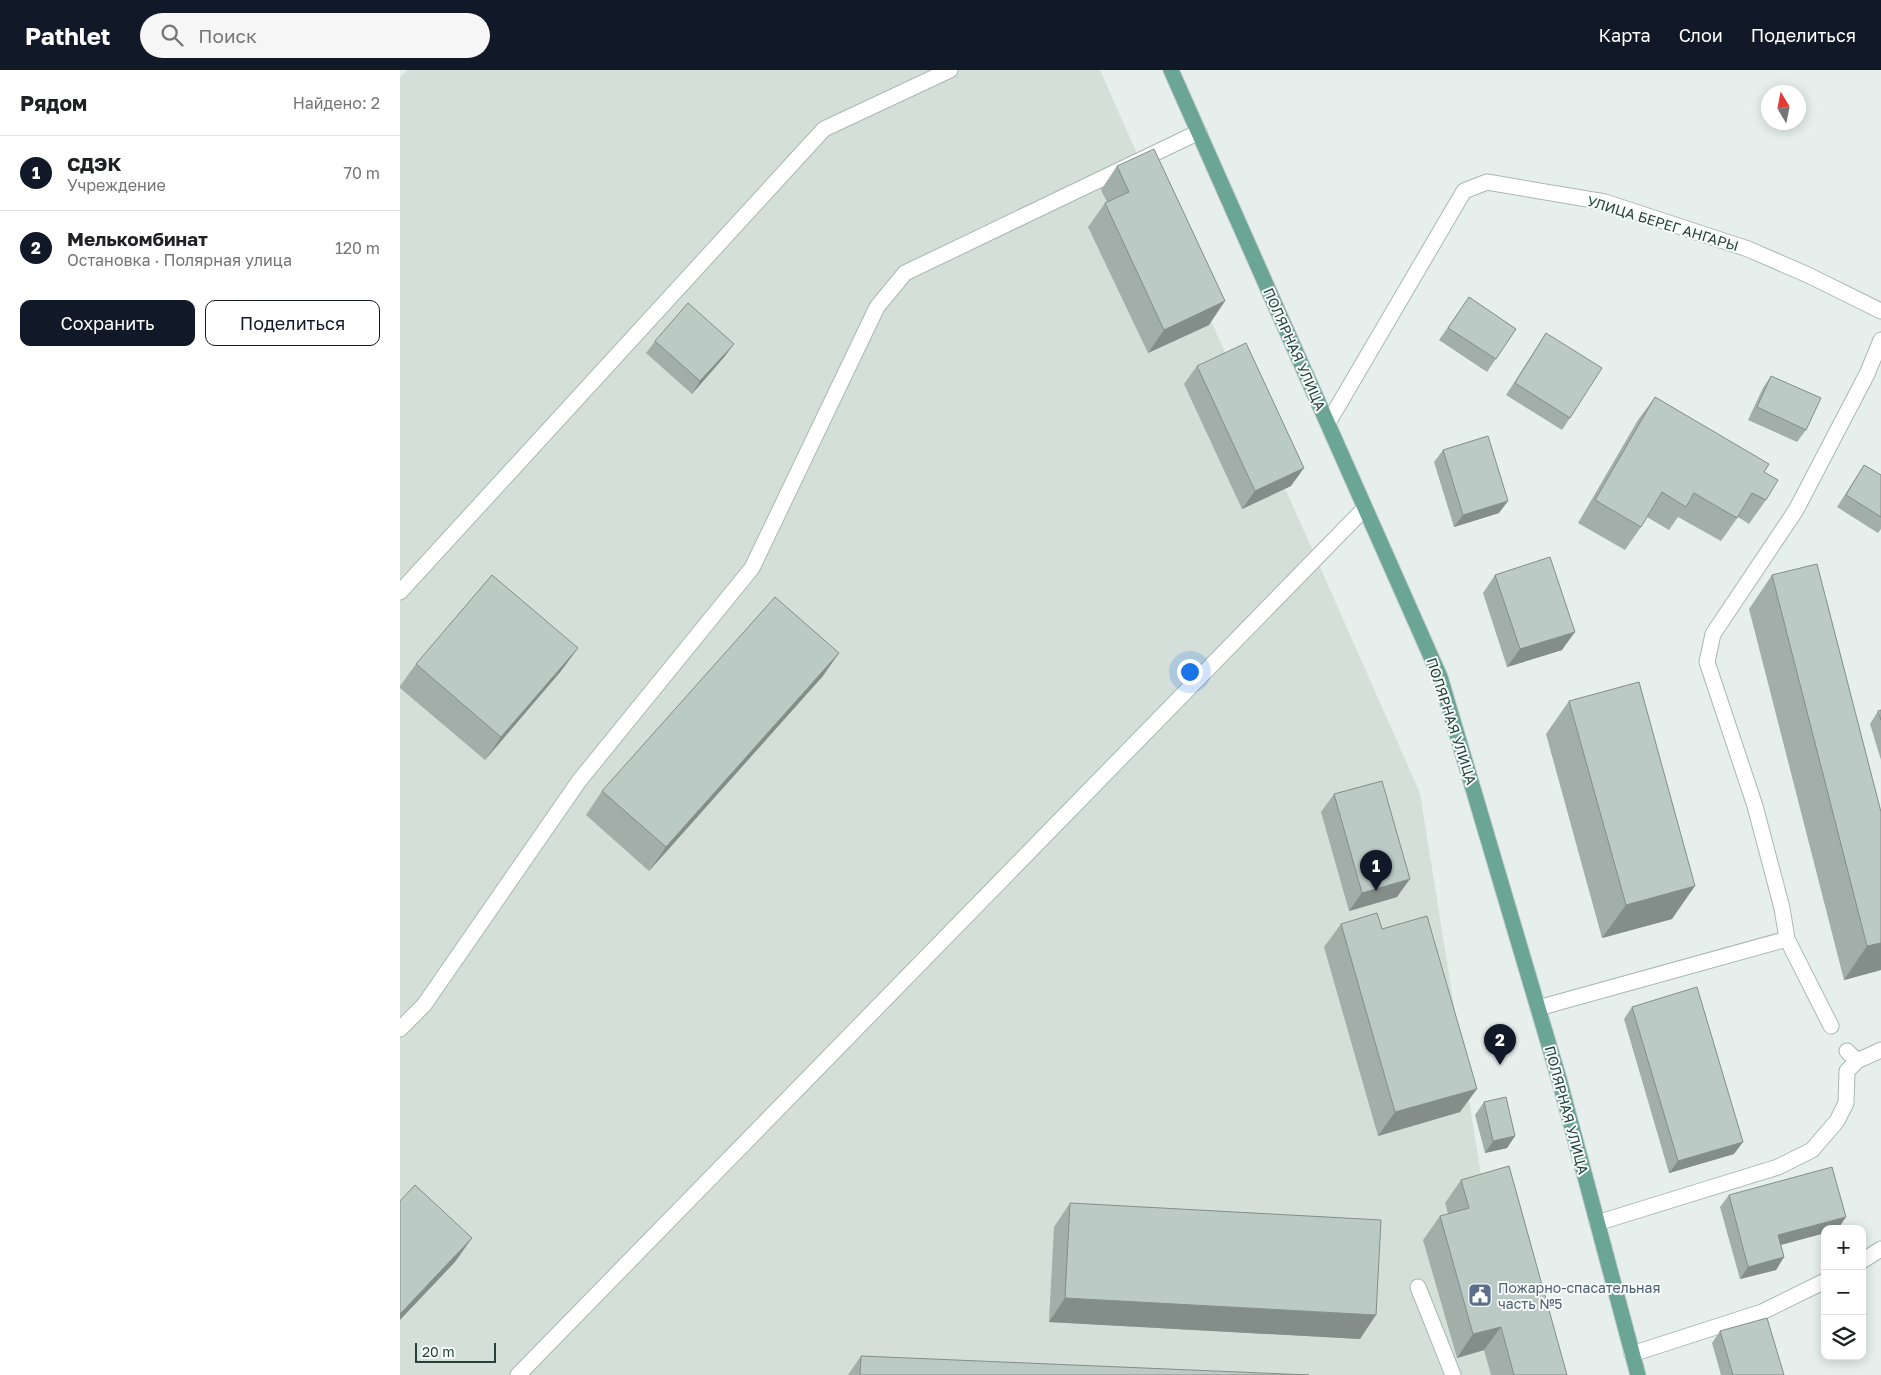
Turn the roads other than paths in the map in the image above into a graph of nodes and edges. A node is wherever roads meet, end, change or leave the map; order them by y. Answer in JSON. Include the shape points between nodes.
{"nodes":[{"id":1,"x":950,"y":70,"type":"edge"},
{"id":2,"x":1171,"y":70,"type":"edge"},
{"id":3,"x":1199,"y":132,"type":"junction"},
{"id":4,"x":1881,"y":311,"type":"edge"},
{"id":5,"x":1881,"y":340,"type":"edge"},
{"id":6,"x":1328,"y":423,"type":"junction"},
{"id":7,"x":1366,"y":508,"type":"junction"},
{"id":8,"x":400,"y":592,"type":"edge"},
{"id":9,"x":1787,"y":939,"type":"junction"},
{"id":10,"x":1538,"y":1008,"type":"junction"},
{"id":11,"x":1831,"y":1026,"type":"dead end"},
{"id":12,"x":400,"y":1029,"type":"edge"},
{"id":13,"x":1881,"y":1050,"type":"edge"},
{"id":14,"x":1597,"y":1223,"type":"junction"},
{"id":15,"x":1881,"y":1249,"type":"edge"},
{"id":16,"x":1866,"y":1258,"type":"edge"},
{"id":17,"x":1821,"y":1283,"type":"edge"},
{"id":18,"x":1418,"y":1288,"type":"dead end"},
{"id":19,"x":1632,"y":1354,"type":"junction"},
{"id":20,"x":518,"y":1375,"type":"edge"},
{"id":21,"x":1453,"y":1375,"type":"edge"},
{"id":22,"x":1638,"y":1375,"type":"edge"}],
"edges":[{"from":1,"to":8,"type":"lane","via":[[824,129]]},
{"from":2,"to":3,"type":"main road","name":"ПОЛЯРНАЯ УЛИЦА"},
{"from":3,"to":6,"type":"main road","name":"ПОЛЯРНАЯ УЛИЦА"},
{"from":3,"to":12,"type":"lane","via":[[905,273],[877,308],[752,568],[579,781],[424,1005]]},
{"from":4,"to":6,"type":"lane","name":"УЛИЦА БЕРЕГ АНГАРЫ","via":[[1808,274],[1748,249],[1614,205],[1487,182],[1464,191]]},
{"from":5,"to":9,"type":"lane","via":[[1868,374],[1796,510],[1713,634],[1707,662],[1760,823]]},
{"from":6,"to":7,"type":"main road","name":"ПОЛЯРНАЯ УЛИЦА"},
{"from":7,"to":10,"type":"main road","name":"ПОЛЯРНАЯ УЛИЦА","via":[[1440,677]]},
{"from":7,"to":20,"type":"lane"},
{"from":9,"to":10,"type":"lane"},
{"from":9,"to":11,"type":"lane"},
{"from":10,"to":14,"type":"main road","name":"ПОЛЯРНАЯ УЛИЦА"},
{"from":13,"to":14,"type":"lane","via":[[1852,1056],[1847,1072],[1846,1103],[1837,1121],[1812,1150],[1778,1168]]},
{"from":14,"to":19,"type":"main road","name":"ПОЛЯРНАЯ УЛИЦА"},
{"from":15,"to":16,"type":"lane"},
{"from":17,"to":19,"type":"lane","via":[[1762,1312]]},
{"from":18,"to":21,"type":"lane"},
{"from":19,"to":22,"type":"main road","name":"ПОЛЯРНАЯ УЛИЦА"}]}
